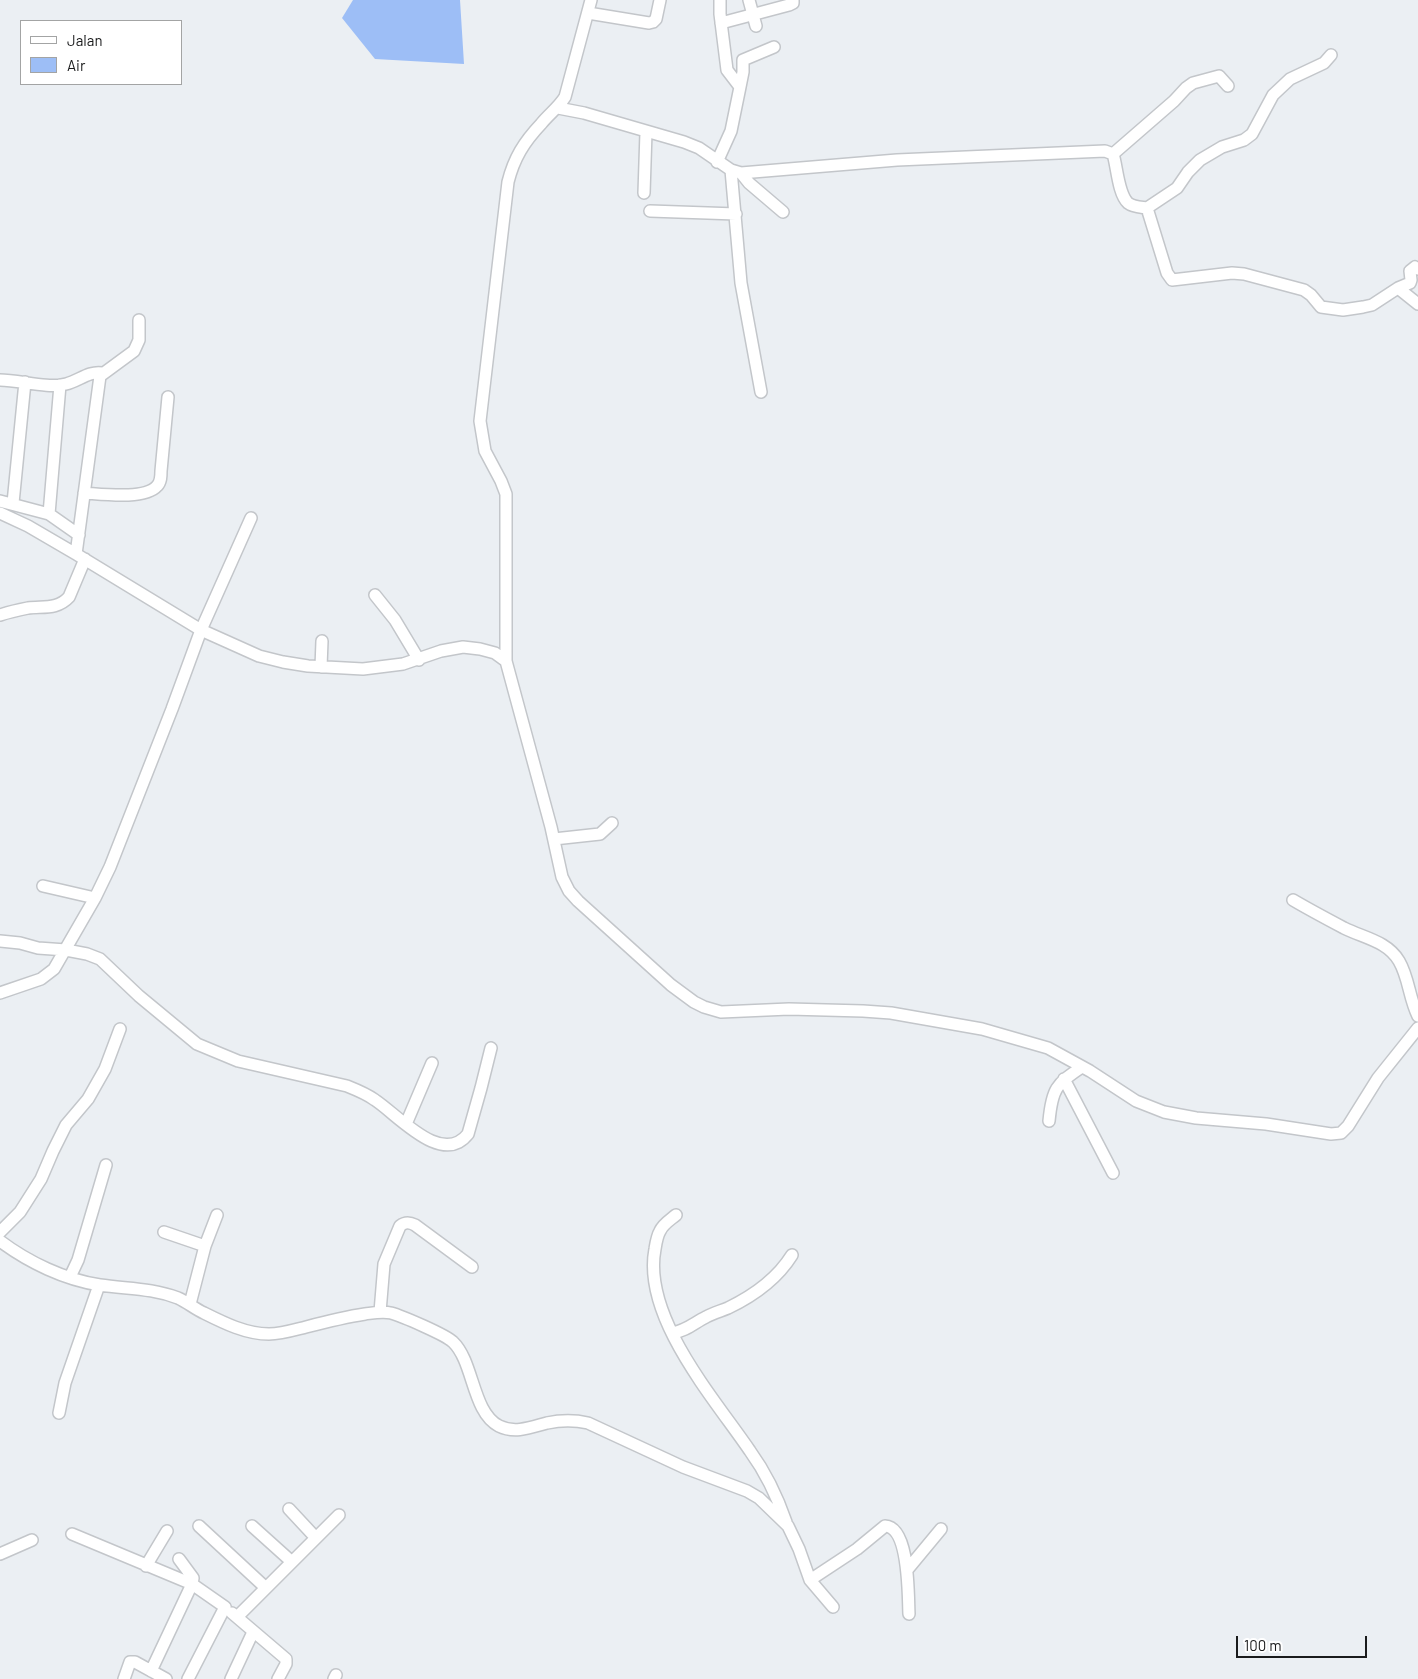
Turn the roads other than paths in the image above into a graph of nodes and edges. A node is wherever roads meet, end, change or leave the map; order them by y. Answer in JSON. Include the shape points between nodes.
{"nodes":[{"id":1,"x":591,"y":0,"type":"edge"},
{"id":2,"x":660,"y":0,"type":"edge"},
{"id":3,"x":720,"y":0,"type":"edge"},
{"id":4,"x":749,"y":0,"type":"edge"},
{"id":5,"x":793,"y":0,"type":"edge"},
{"id":6,"x":588,"y":13,"type":"junction"},
{"id":7,"x":753,"y":13,"type":"junction"},
{"id":8,"x":721,"y":23,"type":"junction"},
{"id":9,"x":756,"y":26,"type":"dead end"},
{"id":10,"x":774,"y":47,"type":"dead end"},
{"id":11,"x":1331,"y":55,"type":"dead end"},
{"id":12,"x":1228,"y":86,"type":"dead end"},
{"id":13,"x":740,"y":87,"type":"junction"},
{"id":14,"x":558,"y":108,"type":"junction"},
{"id":15,"x":646,"y":132,"type":"junction"},
{"id":16,"x":1113,"y":154,"type":"junction"},
{"id":17,"x":717,"y":162,"type":"junction"},
{"id":18,"x":736,"y":172,"type":"junction"},
{"id":19,"x":644,"y":193,"type":"dead end"},
{"id":20,"x":1147,"y":208,"type":"junction"},
{"id":21,"x":650,"y":211,"type":"dead end"},
{"id":22,"x":783,"y":212,"type":"dead end"},
{"id":23,"x":736,"y":214,"type":"junction"},
{"id":24,"x":1418,"y":269,"type":"edge"},
{"id":25,"x":1398,"y":288,"type":"junction"},
{"id":26,"x":1418,"y":304,"type":"edge"},
{"id":27,"x":139,"y":320,"type":"dead end"},
{"id":28,"x":102,"y":373,"type":"junction"},
{"id":29,"x":0,"y":380,"type":"edge"},
{"id":30,"x":25,"y":382,"type":"junction"},
{"id":31,"x":60,"y":385,"type":"junction"},
{"id":32,"x":761,"y":392,"type":"dead end"},
{"id":33,"x":168,"y":397,"type":"dead end"},
{"id":34,"x":84,"y":493,"type":"junction"},
{"id":35,"x":0,"y":501,"type":"edge"},
{"id":36,"x":13,"y":503,"type":"junction"},
{"id":37,"x":0,"y":513,"type":"edge"},
{"id":38,"x":49,"y":514,"type":"junction"},
{"id":39,"x":251,"y":518,"type":"dead end"},
{"id":40,"x":79,"y":535,"type":"junction"},
{"id":41,"x":81,"y":556,"type":"junction"},
{"id":42,"x":375,"y":595,"type":"dead end"},
{"id":43,"x":0,"y":615,"type":"edge"},
{"id":44,"x":201,"y":630,"type":"junction"},
{"id":45,"x":322,"y":641,"type":"dead end"},
{"id":46,"x":419,"y":660,"type":"junction"},
{"id":47,"x":506,"y":660,"type":"junction"},
{"id":48,"x":321,"y":667,"type":"junction"},
{"id":49,"x":612,"y":823,"type":"dead end"},
{"id":50,"x":554,"y":838,"type":"junction"},
{"id":51,"x":43,"y":886,"type":"dead end"},
{"id":52,"x":95,"y":898,"type":"junction"},
{"id":53,"x":1293,"y":900,"type":"dead end"},
{"id":54,"x":0,"y":941,"type":"edge"},
{"id":55,"x":66,"y":950,"type":"junction"},
{"id":56,"x":0,"y":994,"type":"edge"},
{"id":57,"x":1418,"y":1016,"type":"edge"},
{"id":58,"x":1418,"y":1028,"type":"edge"},
{"id":59,"x":120,"y":1029,"type":"dead end"},
{"id":60,"x":491,"y":1048,"type":"dead end"},
{"id":61,"x":432,"y":1063,"type":"dead end"},
{"id":62,"x":1082,"y":1066,"type":"junction"},
{"id":63,"x":1064,"y":1079,"type":"junction"},
{"id":64,"x":1049,"y":1121,"type":"dead end"},
{"id":65,"x":406,"y":1124,"type":"junction"},
{"id":66,"x":106,"y":1165,"type":"dead end"},
{"id":67,"x":1112,"y":1172,"type":"dead end"},
{"id":68,"x":217,"y":1215,"type":"dead end"},
{"id":69,"x":676,"y":1215,"type":"dead end"},
{"id":70,"x":0,"y":1232,"type":"edge"},
{"id":71,"x":164,"y":1232,"type":"dead end"},
{"id":72,"x":0,"y":1241,"type":"edge"},
{"id":73,"x":205,"y":1246,"type":"junction"},
{"id":74,"x":792,"y":1255,"type":"dead end"},
{"id":75,"x":472,"y":1266,"type":"dead end"},
{"id":76,"x":70,"y":1277,"type":"junction"},
{"id":77,"x":99,"y":1285,"type":"junction"},
{"id":78,"x":190,"y":1304,"type":"junction"},
{"id":79,"x":380,"y":1312,"type":"junction"},
{"id":80,"x":672,"y":1333,"type":"junction"},
{"id":81,"x":59,"y":1413,"type":"dead end"},
{"id":82,"x":289,"y":1509,"type":"dead end"},
{"id":83,"x":339,"y":1515,"type":"dead end"},
{"id":84,"x":199,"y":1526,"type":"dead end"},
{"id":85,"x":252,"y":1526,"type":"dead end"},
{"id":86,"x":788,"y":1526,"type":"junction"},
{"id":87,"x":941,"y":1529,"type":"dead end"},
{"id":88,"x":167,"y":1531,"type":"dead end"},
{"id":89,"x":72,"y":1534,"type":"dead end"},
{"id":90,"x":316,"y":1538,"type":"junction"},
{"id":91,"x":32,"y":1540,"type":"dead end"},
{"id":92,"x":0,"y":1554,"type":"edge"},
{"id":93,"x":179,"y":1559,"type":"dead end"},
{"id":94,"x":292,"y":1562,"type":"junction"},
{"id":95,"x":146,"y":1566,"type":"junction"},
{"id":96,"x":907,"y":1570,"type":"junction"},
{"id":97,"x":810,"y":1580,"type":"junction"},
{"id":98,"x":192,"y":1584,"type":"junction"},
{"id":99,"x":266,"y":1588,"type":"junction"},
{"id":100,"x":225,"y":1607,"type":"junction"},
{"id":101,"x":833,"y":1607,"type":"dead end"},
{"id":102,"x":909,"y":1614,"type":"dead end"},
{"id":103,"x":237,"y":1617,"type":"junction"},
{"id":104,"x":254,"y":1632,"type":"junction"},
{"id":105,"x":151,"y":1671,"type":"junction"},
{"id":106,"x":124,"y":1679,"type":"edge"},
{"id":107,"x":166,"y":1679,"type":"edge"},
{"id":108,"x":188,"y":1679,"type":"edge"},
{"id":109,"x":231,"y":1679,"type":"edge"},
{"id":110,"x":278,"y":1679,"type":"edge"}],
"edges":[{"from":1,"to":6,"type":"street"},
{"from":2,"to":6,"type":"street","via":[[656,19],[649,23]]},
{"from":3,"to":8,"type":"street"},
{"from":4,"to":7,"type":"street"},
{"from":5,"to":7,"type":"street","via":[[789,5]]},
{"from":6,"to":14,"type":"street","via":[[568,89]]},
{"from":7,"to":8,"type":"street"},
{"from":7,"to":9,"type":"street"},
{"from":8,"to":13,"type":"street","via":[[727,70]]},
{"from":10,"to":13,"type":"street","via":[[743,60]]},
{"from":11,"to":20,"type":"street","via":[[1324,63],[1290,79],[1273,95],[1252,134],[1200,160],[1177,188]]},
{"from":12,"to":16,"type":"street","via":[[1219,76],[1193,83]]},
{"from":13,"to":17,"type":"street","via":[[731,131]]},
{"from":14,"to":15,"type":"street"},
{"from":14,"to":47,"type":"street","via":[[527,140],[513,163],[508,182],[480,422],[487,458],[506,494]]},
{"from":15,"to":17,"type":"street","via":[[684,142]]},
{"from":15,"to":19,"type":"street"},
{"from":16,"to":18,"type":"street","via":[[1105,151],[897,160]]},
{"from":16,"to":20,"type":"street","via":[[1127,202]]},
{"from":17,"to":18,"type":"street"},
{"from":18,"to":22,"type":"street"},
{"from":18,"to":23,"type":"street"},
{"from":20,"to":25,"type":"street","via":[[1172,280],[1244,274],[1296,287],[1311,295],[1320,307],[1343,310],[1372,305]]},
{"from":21,"to":23,"type":"street"},
{"from":23,"to":32,"type":"street","via":[[741,283]]},
{"from":24,"to":25,"type":"street","via":[[1415,267],[1410,271],[1410,283]]},
{"from":25,"to":26,"type":"street"},
{"from":27,"to":28,"type":"street","via":[[139,340],[134,351]]},
{"from":28,"to":31,"type":"street","via":[[88,374]]},
{"from":28,"to":34,"type":"street"},
{"from":29,"to":30,"type":"street"},
{"from":30,"to":31,"type":"street"},
{"from":30,"to":36,"type":"street"},
{"from":31,"to":38,"type":"street"},
{"from":33,"to":34,"type":"street","via":[[157,487],[132,494]]},
{"from":34,"to":40,"type":"street"},
{"from":35,"to":36,"type":"street"},
{"from":36,"to":38,"type":"street"},
{"from":37,"to":41,"type":"street"},
{"from":38,"to":40,"type":"street"},
{"from":39,"to":44,"type":"street"},
{"from":40,"to":41,"type":"street"},
{"from":41,"to":43,"type":"street","via":[[69,597],[64,602],[48,608],[30,608]]},
{"from":41,"to":44,"type":"street"},
{"from":42,"to":46,"type":"street","via":[[395,620]]},
{"from":44,"to":48,"type":"street","via":[[259,656]]},
{"from":44,"to":52,"type":"street","via":[[110,867]]},
{"from":45,"to":48,"type":"street"},
{"from":46,"to":47,"type":"street","via":[[463,647],[495,652]]},
{"from":46,"to":48,"type":"street","via":[[363,669]]},
{"from":47,"to":50,"type":"street"},
{"from":49,"to":50,"type":"street","via":[[600,834]]},
{"from":50,"to":62,"type":"street","via":[[562,877],[574,897],[671,985],[704,1007],[721,1012],[789,1008],[890,1013],[964,1025],[1022,1039]]},
{"from":51,"to":52,"type":"street"},
{"from":52,"to":55,"type":"street"},
{"from":53,"to":57,"type":"street","via":[[1391,950],[1406,976]]},
{"from":54,"to":55,"type":"street"},
{"from":55,"to":56,"type":"street","via":[[54,970],[47,975]]},
{"from":55,"to":65,"type":"street","via":[[100,959],[197,1044],[238,1061],[347,1086],[376,1100]]},
{"from":58,"to":62,"type":"street","via":[[1378,1078],[1348,1126],[1334,1134],[1164,1112],[1136,1101]]},
{"from":59,"to":70,"type":"street","via":[[105,1069],[88,1099],[66,1125],[41,1178],[20,1212]]},
{"from":60,"to":65,"type":"street","via":[[471,1126],[464,1139],[438,1145]]},
{"from":61,"to":65,"type":"street"},
{"from":62,"to":63,"type":"street"},
{"from":63,"to":64,"type":"street","via":[[1053,1093]]},
{"from":63,"to":67,"type":"street"},
{"from":66,"to":76,"type":"street"},
{"from":68,"to":73,"type":"street"},
{"from":69,"to":80,"type":"street","via":[[659,1232],[654,1256],[658,1300]]},
{"from":71,"to":73,"type":"street"},
{"from":72,"to":76,"type":"street","via":[[30,1260]]},
{"from":73,"to":78,"type":"street"},
{"from":74,"to":80,"type":"street","via":[[779,1273],[752,1294],[689,1328]]},
{"from":75,"to":79,"type":"street","via":[[415,1225],[404,1223],[384,1264]]},
{"from":76,"to":77,"type":"street"},
{"from":77,"to":78,"type":"street","via":[[153,1290]]},
{"from":77,"to":81,"type":"street","via":[[65,1383]]},
{"from":78,"to":79,"type":"street","via":[[237,1328],[270,1334]]},
{"from":79,"to":86,"type":"street","via":[[392,1313],[452,1341],[466,1365],[485,1413],[500,1427],[522,1430],[548,1422],[572,1420],[588,1423],[683,1467],[753,1494]]},
{"from":80,"to":86,"type":"street","via":[[769,1480]]},
{"from":82,"to":90,"type":"street"},
{"from":83,"to":90,"type":"street"},
{"from":84,"to":99,"type":"street"},
{"from":85,"to":94,"type":"street"},
{"from":86,"to":97,"type":"street"},
{"from":87,"to":96,"type":"street"},
{"from":88,"to":95,"type":"street"},
{"from":89,"to":95,"type":"street"},
{"from":90,"to":94,"type":"street"},
{"from":91,"to":92,"type":"street"},
{"from":93,"to":98,"type":"street","via":[[193,1578]]},
{"from":94,"to":99,"type":"street"},
{"from":95,"to":98,"type":"street"},
{"from":96,"to":97,"type":"street","via":[[898,1535],[888,1526]]},
{"from":96,"to":102,"type":"street"},
{"from":97,"to":101,"type":"street"},
{"from":98,"to":100,"type":"street"},
{"from":98,"to":105,"type":"street"},
{"from":99,"to":103,"type":"street"},
{"from":100,"to":103,"type":"street"},
{"from":100,"to":108,"type":"street"},
{"from":103,"to":104,"type":"street"},
{"from":104,"to":109,"type":"street"},
{"from":104,"to":110,"type":"street","via":[[286,1659]]},
{"from":105,"to":106,"type":"street","via":[[130,1662]]},
{"from":105,"to":107,"type":"street"}]}
